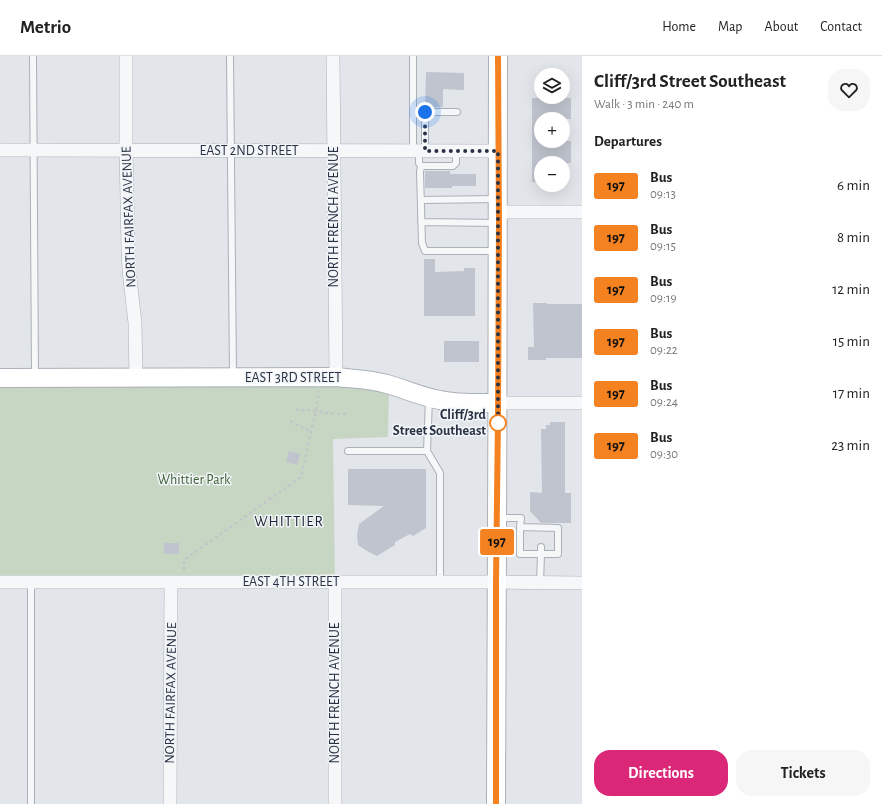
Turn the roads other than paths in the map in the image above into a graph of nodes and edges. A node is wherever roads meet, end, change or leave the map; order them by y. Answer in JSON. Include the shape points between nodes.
{"nodes":[{"id":1,"x":33,"y":56,"type":"edge"},
{"id":2,"x":126,"y":56,"type":"edge"},
{"id":3,"x":230,"y":56,"type":"edge"},
{"id":4,"x":333,"y":56,"type":"edge"},
{"id":5,"x":413,"y":56,"type":"edge"},
{"id":6,"x":498,"y":56,"type":"edge"},
{"id":7,"x":457,"y":112,"type":"dead end"},
{"id":8,"x":0,"y":150,"type":"edge"},
{"id":9,"x":33,"y":150,"type":"junction"},
{"id":10,"x":126,"y":151,"type":"junction"},
{"id":11,"x":230,"y":151,"type":"junction"},
{"id":12,"x":334,"y":151,"type":"junction"},
{"id":13,"x":419,"y":151,"type":"junction"},
{"id":14,"x":456,"y":151,"type":"junction"},
{"id":15,"x":498,"y":151,"type":"junction"},
{"id":16,"x":421,"y":166,"type":"junction"},
{"id":17,"x":421,"y":200,"type":"junction"},
{"id":18,"x":499,"y":211,"type":"junction"},
{"id":19,"x":582,"y":212,"type":"edge"},
{"id":20,"x":421,"y":222,"type":"junction"},
{"id":21,"x":498,"y":251,"type":"junction"},
{"id":22,"x":0,"y":378,"type":"edge"},
{"id":23,"x":35,"y":378,"type":"junction"},
{"id":24,"x":136,"y":378,"type":"junction"},
{"id":25,"x":233,"y":378,"type":"junction"},
{"id":26,"x":327,"y":378,"type":"junction"},
{"id":27,"x":429,"y":398,"type":"junction"},
{"id":28,"x":498,"y":403,"type":"junction"},
{"id":29,"x":582,"y":403,"type":"edge"},
{"id":30,"x":427,"y":450,"type":"junction"},
{"id":31,"x":348,"y":451,"type":"dead end"},
{"id":32,"x":497,"y":518,"type":"junction"},
{"id":33,"x":520,"y":527,"type":"junction"},
{"id":34,"x":529,"y":547,"type":"dead end"},
{"id":35,"x":541,"y":550,"type":"junction"},
{"id":36,"x":529,"y":554,"type":"junction"},
{"id":37,"x":0,"y":582,"type":"edge"},
{"id":38,"x":31,"y":582,"type":"junction"},
{"id":39,"x":178,"y":582,"type":"junction"},
{"id":40,"x":335,"y":582,"type":"junction"},
{"id":41,"x":440,"y":582,"type":"junction"},
{"id":42,"x":496,"y":582,"type":"junction"},
{"id":43,"x":540,"y":582,"type":"junction"},
{"id":44,"x":582,"y":583,"type":"edge"},
{"id":45,"x":32,"y":804,"type":"edge"},
{"id":46,"x":170,"y":804,"type":"edge"},
{"id":47,"x":335,"y":804,"type":"edge"},
{"id":48,"x":496,"y":804,"type":"edge"}],
"edges":[{"from":1,"to":9,"type":"lane"},
{"from":2,"to":10,"type":"street","name":"NORTH FAIRFAX AVENUE"},
{"from":3,"to":11,"type":"lane"},
{"from":4,"to":12,"type":"street","name":"NORTH FRENCH AVENUE"},
{"from":5,"to":13,"type":"lane"},
{"from":6,"to":15,"type":"main road"},
{"from":7,"to":13,"type":"lane","via":[[425,112]]},
{"from":8,"to":9,"type":"street","name":"EAST 2ND STREET"},
{"from":9,"to":10,"type":"street","name":"EAST 2ND STREET"},
{"from":9,"to":23,"type":"lane"},
{"from":10,"to":11,"type":"street","name":"EAST 2ND STREET"},
{"from":10,"to":24,"type":"street","name":"NORTH FAIRFAX AVENUE","via":[[129,270],[135,323]]},
{"from":11,"to":12,"type":"street","name":"EAST 2ND STREET"},
{"from":11,"to":25,"type":"lane"},
{"from":12,"to":13,"type":"street","name":"EAST 2ND STREET"},
{"from":12,"to":26,"type":"street","name":"NORTH FRENCH AVENUE"},
{"from":13,"to":14,"type":"street","name":"EAST 2ND STREET"},
{"from":13,"to":16,"type":"lane"},
{"from":14,"to":15,"type":"street","name":"EAST 2ND STREET"},
{"from":14,"to":16,"type":"lane","via":[[456,163],[453,166]]},
{"from":15,"to":18,"type":"main road"},
{"from":16,"to":17,"type":"lane"},
{"from":17,"to":18,"type":"lane"},
{"from":17,"to":20,"type":"lane"},
{"from":18,"to":19,"type":"street"},
{"from":18,"to":20,"type":"lane"},
{"from":18,"to":21,"type":"main road"},
{"from":20,"to":21,"type":"lane","via":[[425,251]]},
{"from":21,"to":28,"type":"main road"},
{"from":22,"to":23,"type":"main road","name":"EAST 3RD STREET"},
{"from":23,"to":24,"type":"main road","name":"EAST 3RD STREET"},
{"from":24,"to":25,"type":"main road","name":"EAST 3RD STREET"},
{"from":25,"to":26,"type":"main road","name":"EAST 3RD STREET"},
{"from":26,"to":27,"type":"main road","name":"EAST 3RD STREET","via":[[380,382]]},
{"from":27,"to":28,"type":"main road","name":"EAST 3RD STREET","via":[[451,402]]},
{"from":27,"to":30,"type":"lane"},
{"from":28,"to":29,"type":"street","name":"EAST 3RD STREET"},
{"from":28,"to":32,"type":"main road"},
{"from":30,"to":31,"type":"lane"},
{"from":30,"to":41,"type":"lane","via":[[440,473]]},
{"from":32,"to":33,"type":"lane","via":[[521,518]]},
{"from":32,"to":42,"type":"main road"},
{"from":33,"to":35,"type":"lane","via":[[530,530],[558,528],[558,554]]},
{"from":33,"to":36,"type":"lane","via":[[520,554]]},
{"from":34,"to":36,"type":"lane"},
{"from":35,"to":36,"type":"lane"},
{"from":35,"to":43,"type":"lane"},
{"from":37,"to":38,"type":"street","name":"EAST 4TH STREET"},
{"from":38,"to":39,"type":"street","name":"EAST 4TH STREET"},
{"from":38,"to":45,"type":"lane"},
{"from":39,"to":40,"type":"street","name":"EAST 4TH STREET"},
{"from":39,"to":46,"type":"street","name":"NORTH FAIRFAX AVENUE"},
{"from":40,"to":41,"type":"street","name":"EAST 4TH STREET"},
{"from":40,"to":47,"type":"street","name":"NORTH FRENCH AVENUE"},
{"from":41,"to":42,"type":"street","name":"EAST 4TH STREET"},
{"from":42,"to":43,"type":"street","name":"EAST 4TH STREET"},
{"from":42,"to":48,"type":"main road"},
{"from":43,"to":44,"type":"street","name":"EAST 4TH STREET"}]}
